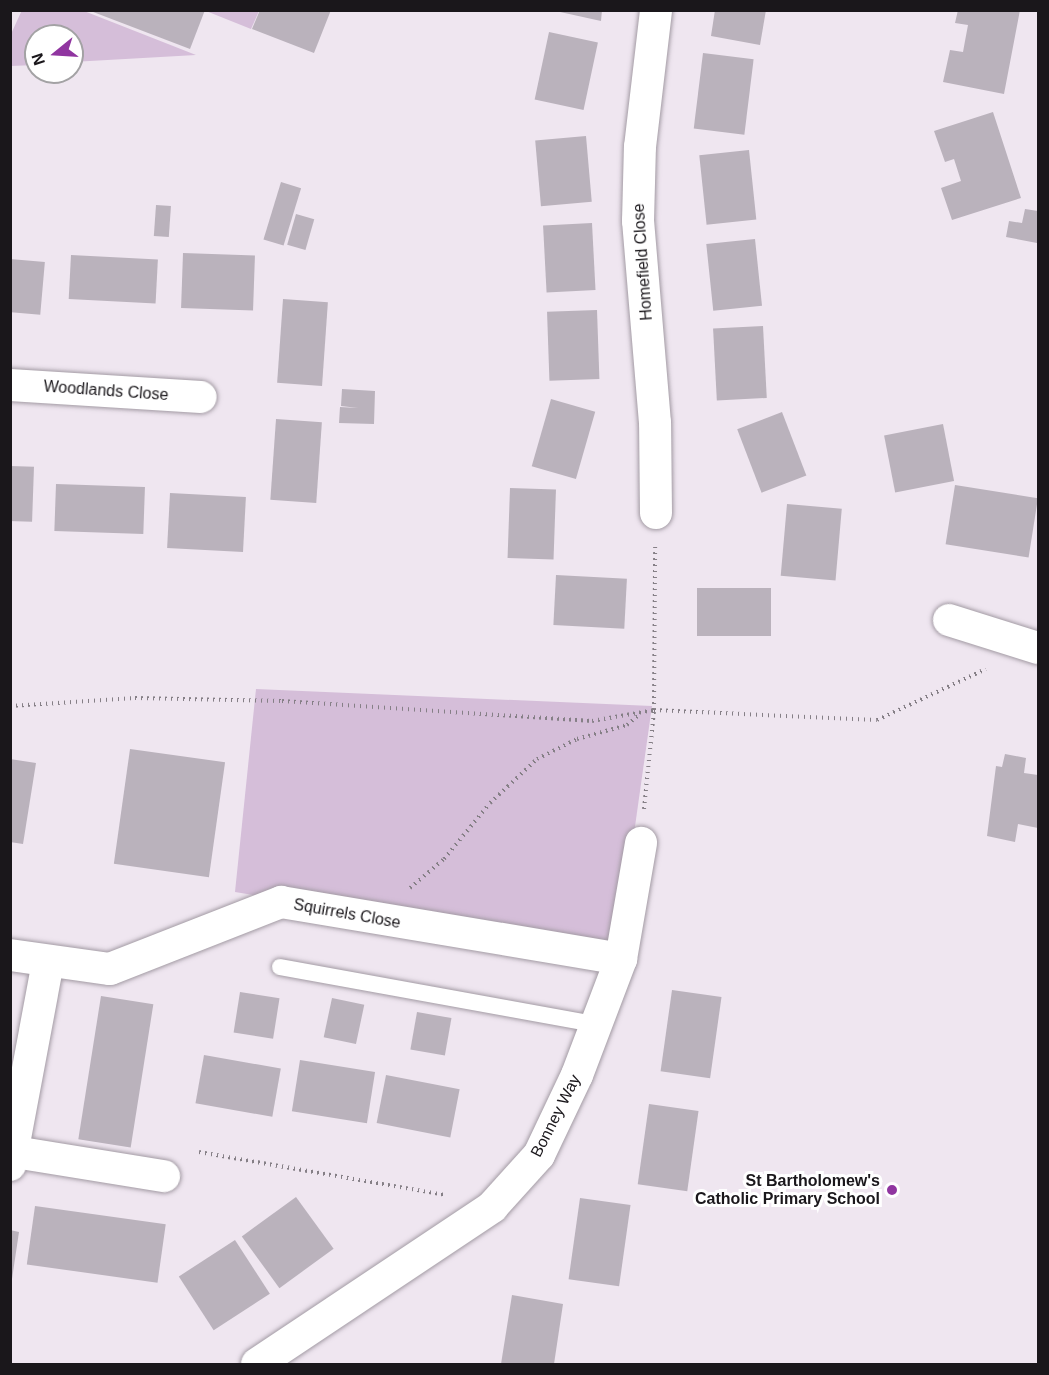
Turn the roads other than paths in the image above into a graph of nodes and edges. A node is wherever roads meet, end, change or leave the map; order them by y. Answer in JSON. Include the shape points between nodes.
{"nodes":[{"id":1,"x":656,"y":10,"type":"edge"},
{"id":2,"x":10,"y":385,"type":"edge"},
{"id":3,"x":201,"y":397,"type":"dead end"},
{"id":4,"x":656,"y":513,"type":"road end"},
{"id":5,"x":949,"y":620,"type":"dead end"},
{"id":6,"x":1036,"y":648,"type":"edge"},
{"id":7,"x":641,"y":843,"type":"road end"},
{"id":8,"x":10,"y":955,"type":"edge"},
{"id":9,"x":621,"y":959,"type":"junction"},
{"id":10,"x":48,"y":962,"type":"junction"},
{"id":11,"x":280,"y":967,"type":"dead end"},
{"id":12,"x":598,"y":1025,"type":"junction"},
{"id":13,"x":13,"y":1159,"type":"edge"},
{"id":14,"x":164,"y":1176,"type":"dead end"},
{"id":15,"x":256,"y":1365,"type":"edge"}],
"edges":[{"from":1,"to":4,"type":"street","name":"Homefield Close","via":[[640,147],[638,221],[655,423]]},
{"from":2,"to":3,"type":"street","name":"Woodlands Close"},
{"from":5,"to":6,"type":"street"},
{"from":7,"to":9,"type":"street","name":"Bonney Way"},
{"from":8,"to":10,"type":"street","name":"Squirrels Close"},
{"from":9,"to":10,"type":"street","name":"Squirrels Close","via":[[281,903],[110,969]]},
{"from":9,"to":12,"type":"street","name":"Bonney Way"},
{"from":10,"to":13,"type":"street"},
{"from":11,"to":12,"type":"lane"},
{"from":12,"to":15,"type":"street","name":"Bonney Way","via":[[539,1155],[477,1218]]},
{"from":13,"to":14,"type":"street"}]}
